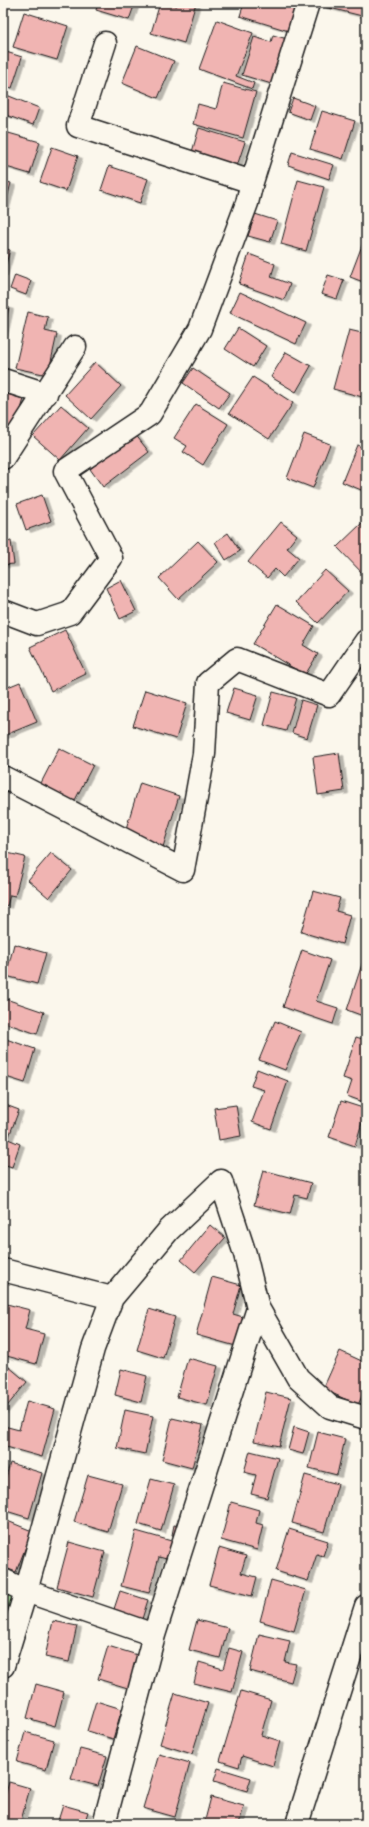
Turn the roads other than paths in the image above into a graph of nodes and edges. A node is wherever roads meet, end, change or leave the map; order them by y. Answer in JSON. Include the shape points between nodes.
{"nodes":[{"id":1,"x":308,"y":3,"type":"edge"},
{"id":2,"x":105,"y":43,"type":"dead end"},
{"id":3,"x":252,"y":182,"type":"junction"},
{"id":4,"x":75,"y":347,"type":"dead end"},
{"id":5,"x":3,"y":380,"type":"edge"},
{"id":6,"x":46,"y":394,"type":"junction"},
{"id":7,"x":3,"y":458,"type":"edge"},
{"id":8,"x":3,"y":611,"type":"edge"},
{"id":9,"x":366,"y":641,"type":"edge"},
{"id":10,"x":3,"y":777,"type":"edge"},
{"id":11,"x":3,"y":1270,"type":"edge"},
{"id":12,"x":112,"y":1298,"type":"junction"},
{"id":13,"x":258,"y":1308,"type":"junction"},
{"id":14,"x":366,"y":1418,"type":"edge"},
{"id":15,"x":3,"y":1580,"type":"edge"},
{"id":16,"x":26,"y":1591,"type":"junction"},
{"id":17,"x":366,"y":1606,"type":"edge"},
{"id":18,"x":154,"y":1635,"type":"junction"},
{"id":19,"x":3,"y":1666,"type":"edge"},
{"id":20,"x":104,"y":1824,"type":"edge"},
{"id":21,"x":298,"y":1824,"type":"edge"}],
"edges":[{"from":1,"to":3,"type":"street"},
{"from":2,"to":3,"type":"street","via":[[78,126]]},
{"from":3,"to":8,"type":"street","via":[[247,203],[200,329],[150,414],[65,471],[111,558],[70,613],[37,624]]},
{"from":4,"to":6,"type":"street"},
{"from":5,"to":6,"type":"street"},
{"from":6,"to":7,"type":"street"},
{"from":9,"to":10,"type":"street","via":[[329,694],[237,659],[208,683],[204,754],[183,870]]},
{"from":11,"to":12,"type":"street"},
{"from":12,"to":13,"type":"street","via":[[169,1230],[222,1181],[245,1254]]},
{"from":12,"to":16,"type":"street","via":[[93,1349]]},
{"from":13,"to":14,"type":"street","via":[[298,1378],[330,1407]]},
{"from":13,"to":18,"type":"street"},
{"from":15,"to":16,"type":"street"},
{"from":16,"to":18,"type":"street"},
{"from":16,"to":19,"type":"street"},
{"from":17,"to":21,"type":"street"},
{"from":18,"to":20,"type":"street"}]}
